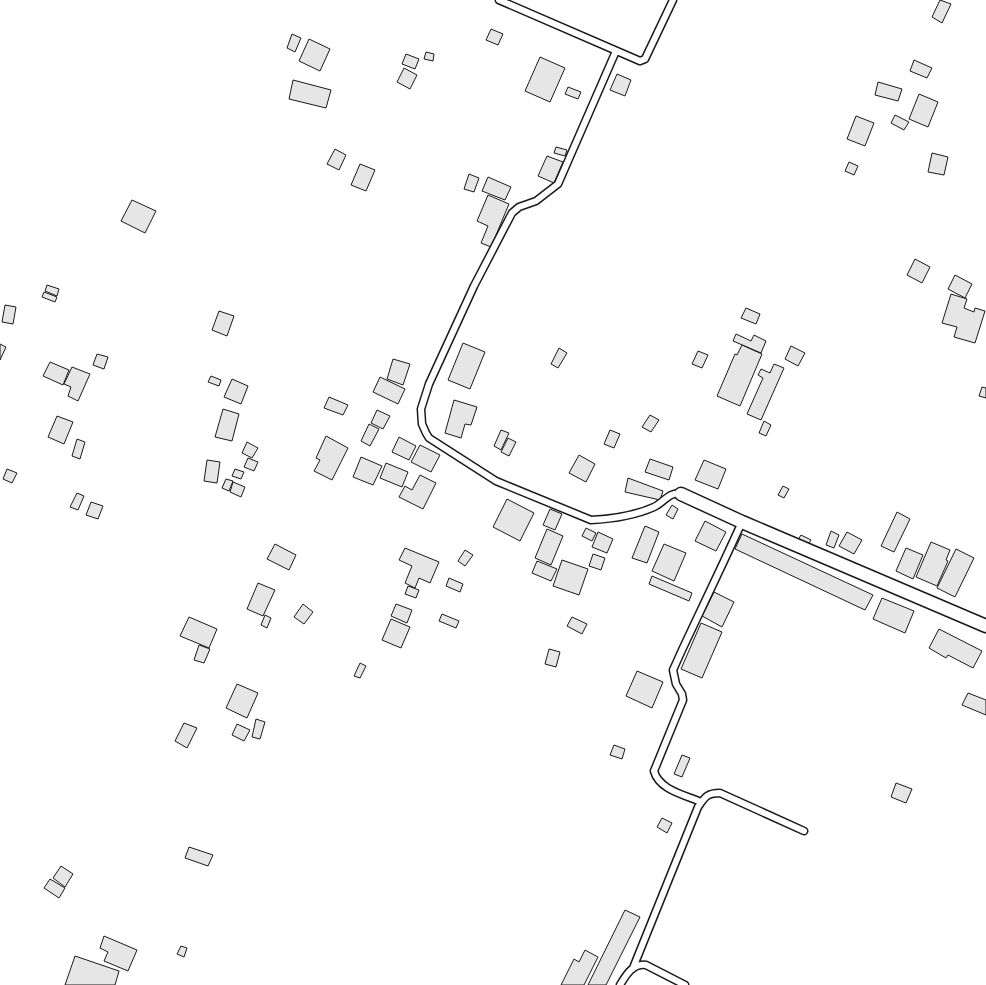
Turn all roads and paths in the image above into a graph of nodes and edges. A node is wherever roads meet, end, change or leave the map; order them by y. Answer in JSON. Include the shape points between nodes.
{"nodes":[{"id":1,"x":499,"y":0,"type":"edge"},
{"id":2,"x":674,"y":0,"type":"edge"},
{"id":3,"x":616,"y":51,"type":"junction"},
{"id":4,"x":681,"y":494,"type":"joint"},
{"id":5,"x":742,"y":522,"type":"junction"},
{"id":6,"x":986,"y":626,"type":"edge"},
{"id":7,"x":701,"y":802,"type":"junction"},
{"id":8,"x":804,"y":832,"type":"dead end"},
{"id":9,"x":633,"y":968,"type":"junction"},
{"id":10,"x":620,"y":985,"type":"edge"},
{"id":11,"x":685,"y":985,"type":"edge"}],
"edges":[{"from":1,"to":3,"type":"lane"},
{"from":2,"to":3,"type":"lane","via":[[644,60],[638,61]]},
{"from":3,"to":4,"type":"lane","via":[[558,184],[536,201],[512,213],[486,262],[429,384],[421,409],[422,424],[429,438],[496,481],[591,520],[637,514],[656,506],[670,495]]},
{"from":4,"to":5,"type":"street"},
{"from":5,"to":6,"type":"street"},
{"from":5,"to":7,"type":"lane","via":[[673,670],[683,700],[654,771],[665,786]]},
{"from":7,"to":8,"type":"lane","via":[[711,793],[720,794]]},
{"from":7,"to":9,"type":"lane"},
{"from":9,"to":10,"type":"lane"},
{"from":9,"to":11,"type":"lane","via":[[646,965]]}]}
